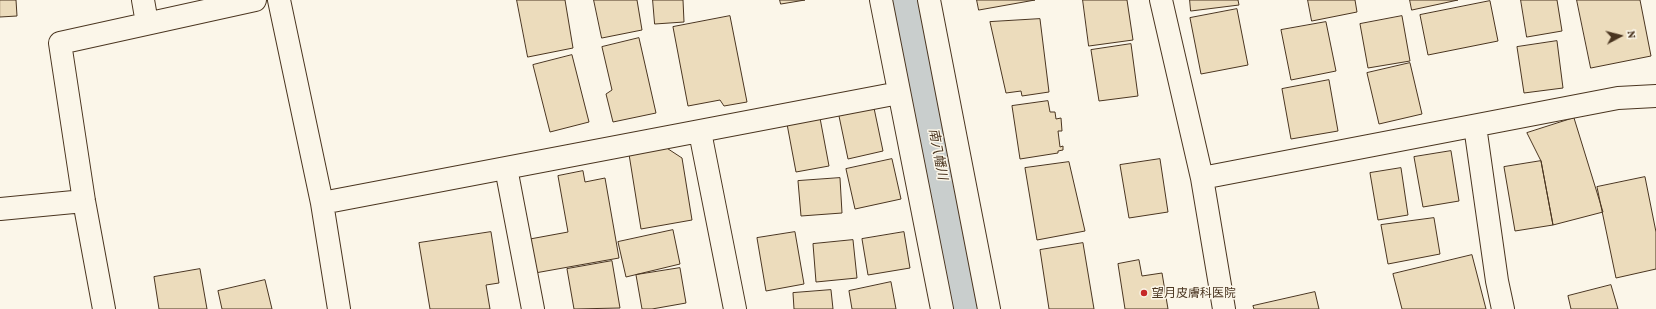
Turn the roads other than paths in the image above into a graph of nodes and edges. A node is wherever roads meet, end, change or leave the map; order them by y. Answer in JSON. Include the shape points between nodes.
{"nodes":[{"id":1,"x":143,"y":0,"type":"edge"},
{"id":2,"x":255,"y":0,"type":"edge"},
{"id":3,"x":279,"y":0,"type":"edge"},
{"id":4,"x":881,"y":0,"type":"edge"},
{"id":5,"x":929,"y":0,"type":"edge"},
{"id":6,"x":1161,"y":0,"type":"edge"},
{"id":7,"x":147,"y":23,"type":"junction"},
{"id":8,"x":899,"y":93,"type":"junction"},
{"id":9,"x":1656,"y":96,"type":"edge"},
{"id":10,"x":1475,"y":126,"type":"junction"},
{"id":11,"x":700,"y":132,"type":"junction"},
{"id":12,"x":506,"y":168,"type":"junction"},
{"id":13,"x":1202,"y":178,"type":"junction"},
{"id":14,"x":84,"y":201,"type":"junction"},
{"id":15,"x":322,"y":203,"type":"junction"},
{"id":16,"x":0,"y":208,"type":"edge"},
{"id":17,"x":104,"y":309,"type":"edge"},
{"id":18,"x":339,"y":309,"type":"edge"},
{"id":19,"x":533,"y":309,"type":"edge"},
{"id":20,"x":735,"y":309,"type":"edge"},
{"id":21,"x":942,"y":309,"type":"edge"},
{"id":22,"x":988,"y":309,"type":"edge"},
{"id":23,"x":1224,"y":309,"type":"edge"},
{"id":24,"x":1503,"y":309,"type":"edge"}],
"edges":[{"from":1,"to":7,"type":"street"},
{"from":2,"to":7,"type":"street"},
{"from":3,"to":15,"type":"street"},
{"from":4,"to":8,"type":"street"},
{"from":5,"to":22,"type":"street"},
{"from":6,"to":13,"type":"street"},
{"from":7,"to":14,"type":"street","via":[[60,43]]},
{"from":8,"to":11,"type":"street"},
{"from":8,"to":21,"type":"street"},
{"from":9,"to":10,"type":"street","via":[[1618,98]]},
{"from":10,"to":13,"type":"street"},
{"from":10,"to":24,"type":"street"},
{"from":11,"to":12,"type":"street"},
{"from":11,"to":20,"type":"street"},
{"from":12,"to":15,"type":"street"},
{"from":12,"to":19,"type":"street"},
{"from":13,"to":23,"type":"street"},
{"from":14,"to":16,"type":"street"},
{"from":14,"to":17,"type":"street"},
{"from":15,"to":18,"type":"street"}]}
